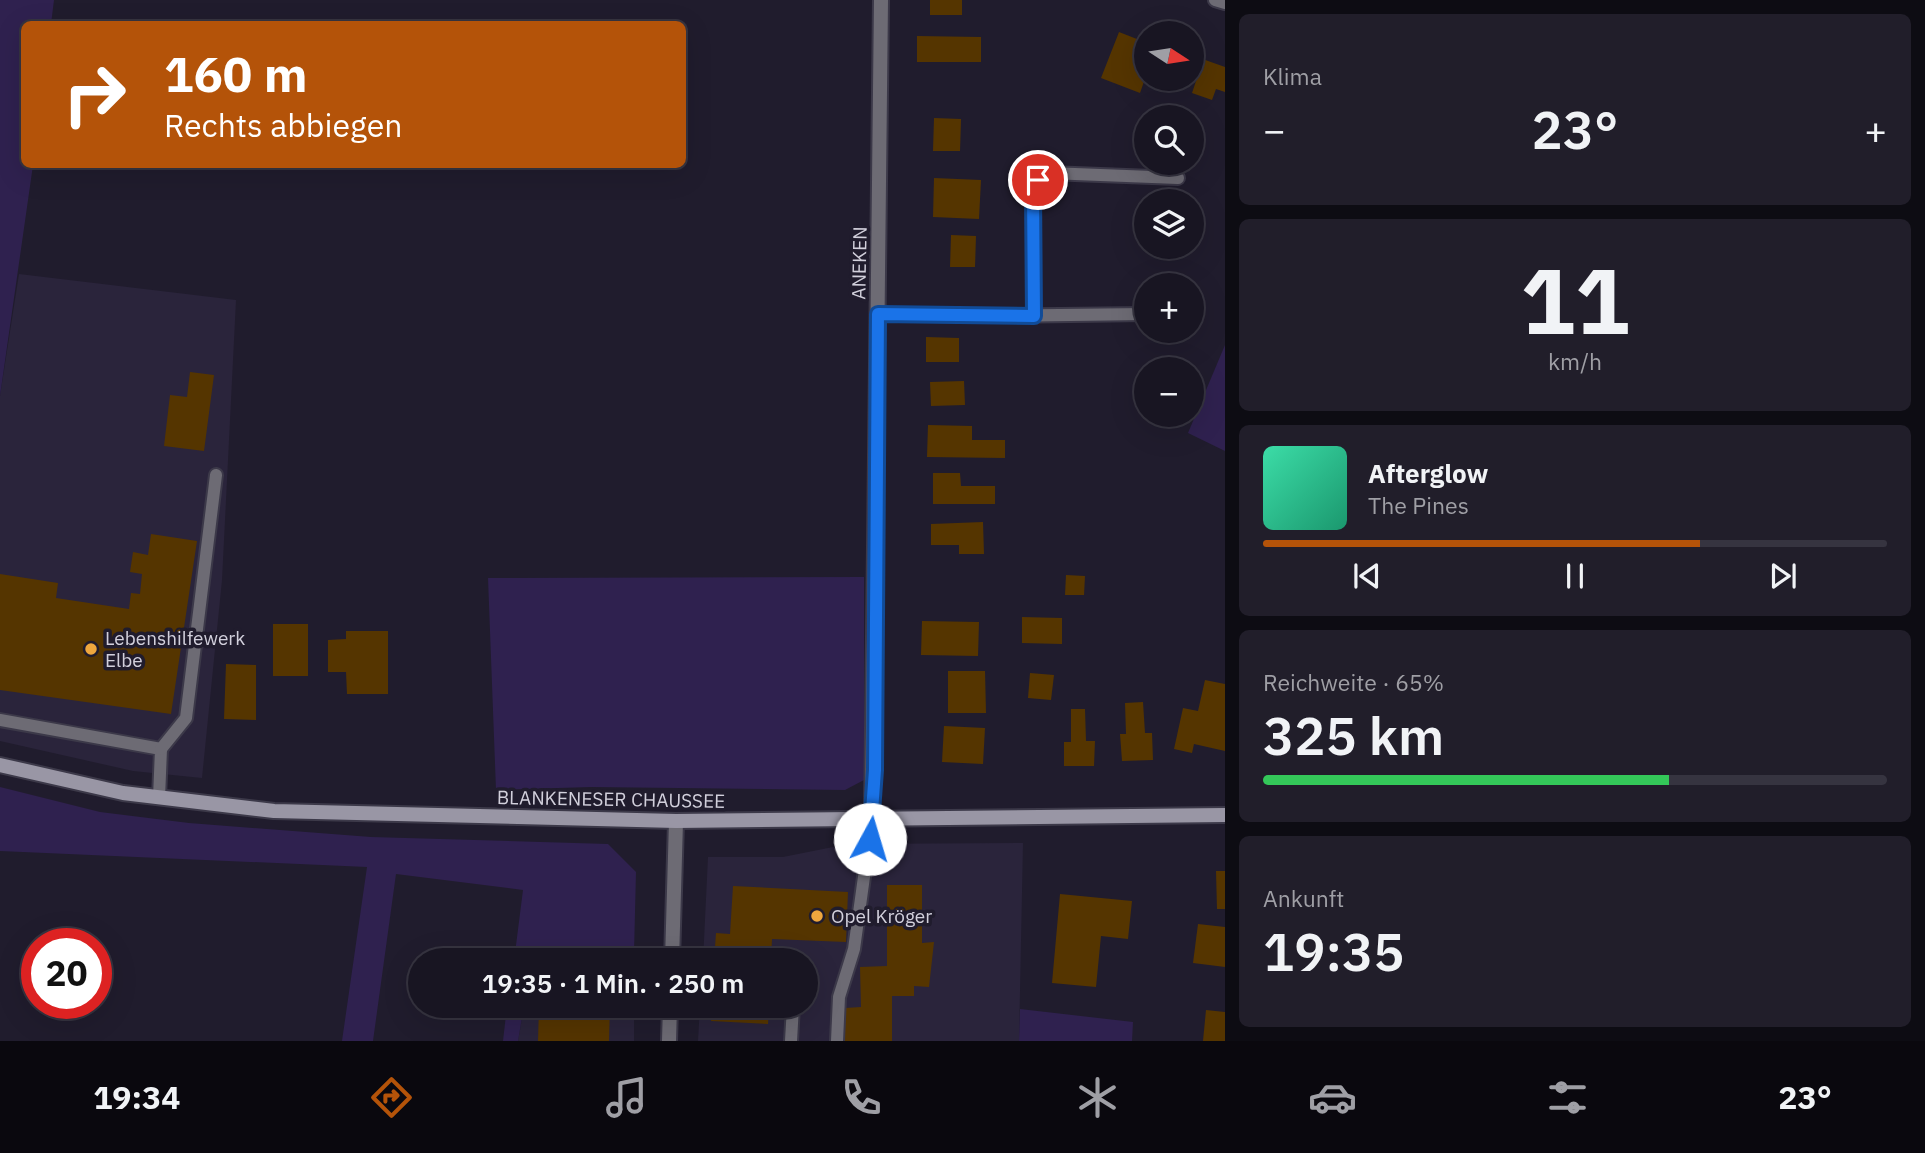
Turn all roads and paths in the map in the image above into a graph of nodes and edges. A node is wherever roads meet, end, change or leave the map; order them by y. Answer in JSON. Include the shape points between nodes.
{"nodes":[{"id":1,"x":881,"y":0,"type":"edge"},
{"id":2,"x":1215,"y":0,"type":"edge"},
{"id":3,"x":1225,"y":4,"type":"edge"},
{"id":4,"x":1178,"y":178,"type":"dead end"},
{"id":5,"x":878,"y":314,"type":"junction"},
{"id":6,"x":1134,"y":314,"type":"edge"},
{"id":7,"x":1034,"y":316,"type":"junction"},
{"id":8,"x":216,"y":475,"type":"dead end"},
{"id":9,"x":0,"y":720,"type":"edge"},
{"id":10,"x":161,"y":750,"type":"junction"},
{"id":11,"x":0,"y":765,"type":"edge"},
{"id":12,"x":159,"y":798,"type":"junction"},
{"id":13,"x":1225,"y":815,"type":"edge"},
{"id":14,"x":872,"y":819,"type":"junction"},
{"id":15,"x":676,"y":821,"type":"junction"},
{"id":16,"x":672,"y":948,"type":"edge"},
{"id":17,"x":670,"y":1018,"type":"edge"},
{"id":18,"x":792,"y":1018,"type":"edge"},
{"id":19,"x":669,"y":1041,"type":"edge"},
{"id":20,"x":791,"y":1041,"type":"edge"},
{"id":21,"x":837,"y":1041,"type":"edge"}],
"edges":[{"from":1,"to":5,"type":"street","name":"ANEKEN"},
{"from":2,"to":3,"type":"lane"},
{"from":4,"to":7,"type":"lane","via":[[1049,173],[1038,180],[1033,190]]},
{"from":5,"to":7,"type":"lane"},
{"from":5,"to":14,"type":"street","name":"ANEKEN"},
{"from":6,"to":7,"type":"lane"},
{"from":8,"to":10,"type":"lane","via":[[186,718]]},
{"from":9,"to":10,"type":"lane"},
{"from":10,"to":12,"type":"lane"},
{"from":11,"to":12,"type":"main road","name":"BLANKENESER CHAUSSEE"},
{"from":12,"to":15,"type":"main road","name":"BLANKENESER CHAUSSEE","via":[[237,808]]},
{"from":13,"to":14,"type":"main road","name":"BLANKENESER CHAUSSEE"},
{"from":14,"to":15,"type":"main road","name":"BLANKENESER CHAUSSEE"},
{"from":14,"to":21,"type":"lane","via":[[854,949],[839,997]]},
{"from":15,"to":16,"type":"street"},
{"from":17,"to":19,"type":"street"},
{"from":18,"to":20,"type":"lane"}]}
